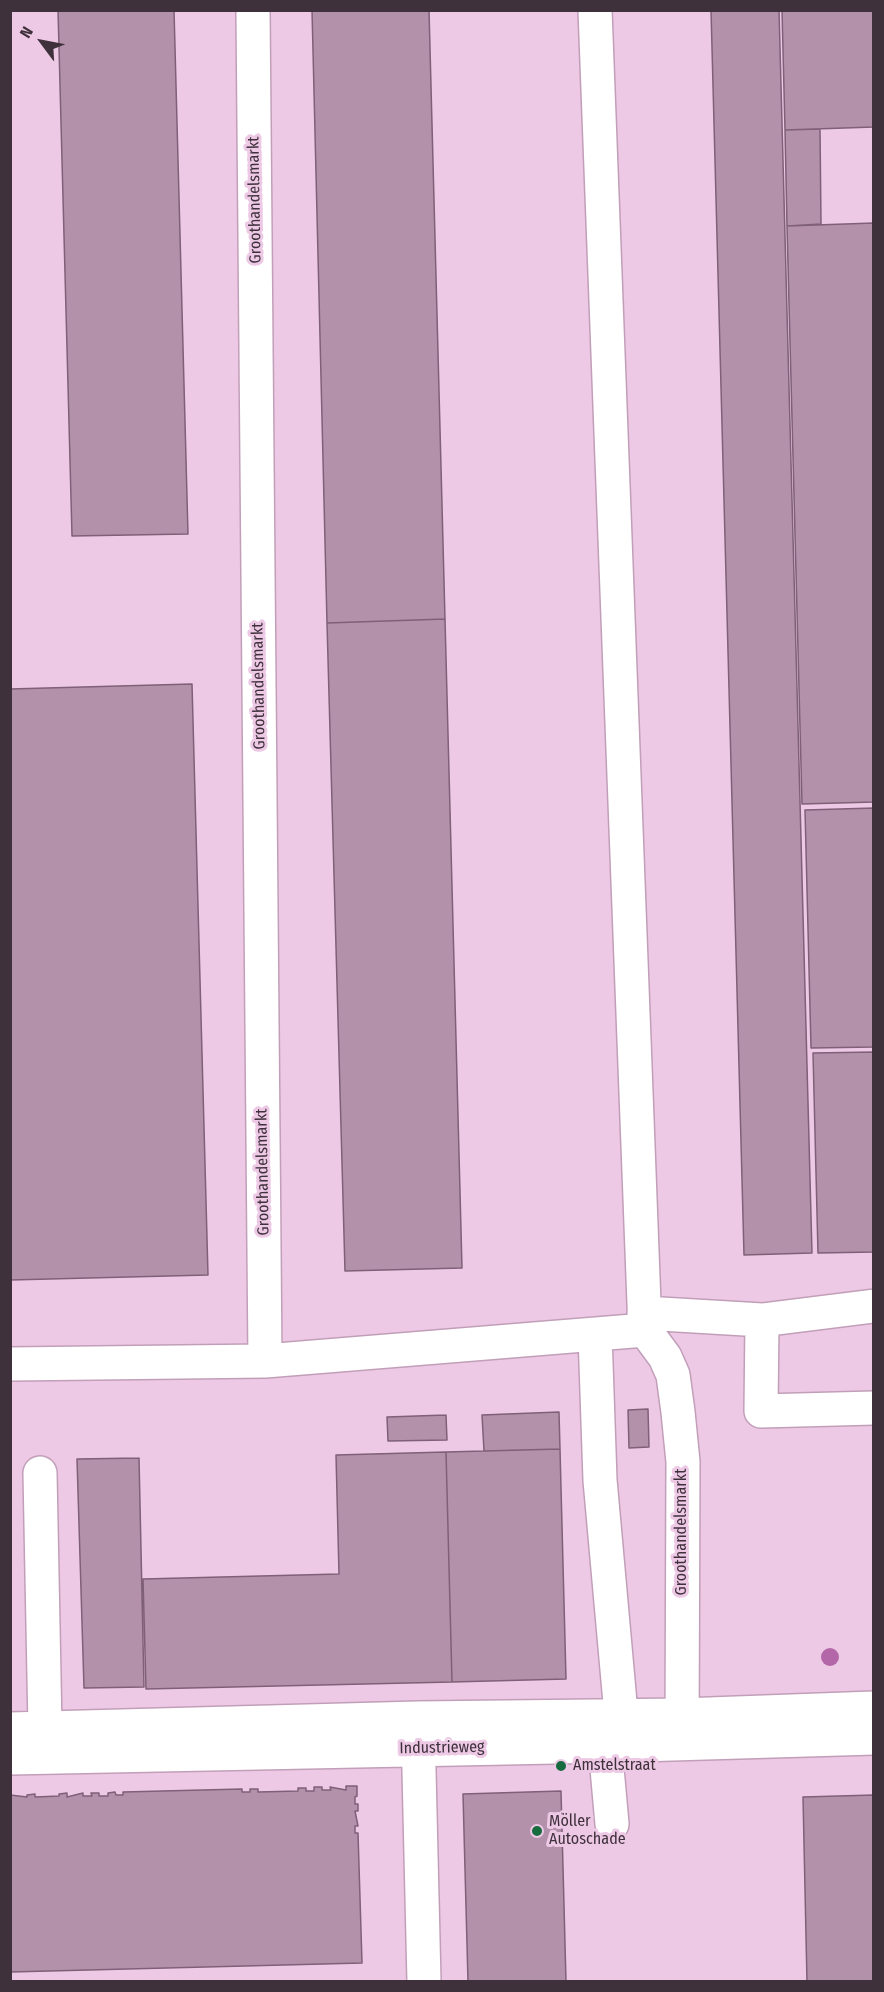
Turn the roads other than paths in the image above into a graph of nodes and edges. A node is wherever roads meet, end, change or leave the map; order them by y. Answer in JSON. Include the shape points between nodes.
{"nodes":[{"id":1,"x":253,"y":10,"type":"edge"},
{"id":2,"x":595,"y":10,"type":"edge"},
{"id":3,"x":873,"y":1306,"type":"edge"},
{"id":4,"x":762,"y":1320,"type":"junction"},
{"id":5,"x":644,"y":1321,"type":"junction"},
{"id":6,"x":595,"y":1334,"type":"junction"},
{"id":7,"x":265,"y":1361,"type":"junction"},
{"id":8,"x":10,"y":1364,"type":"edge"},
{"id":9,"x":873,"y":1408,"type":"edge"},
{"id":10,"x":40,"y":1473,"type":"dead end"},
{"id":11,"x":873,"y":1708,"type":"edge"},
{"id":12,"x":45,"y":1728,"type":"junction"},
{"id":13,"x":10,"y":1729,"type":"edge"},
{"id":14,"x":682,"y":1729,"type":"junction"},
{"id":15,"x":418,"y":1733,"type":"junction"},
{"id":16,"x":617,"y":1736,"type":"junction"},
{"id":17,"x":873,"y":1738,"type":"edge"},
{"id":18,"x":10,"y":1758,"type":"edge"},
{"id":19,"x":612,"y":1824,"type":"dead end"},
{"id":20,"x":424,"y":1982,"type":"edge"}],
"edges":[{"from":1,"to":7,"type":"street","name":"Groothandelsmarkt"},
{"from":2,"to":5,"type":"street"},
{"from":3,"to":4,"type":"street"},
{"from":4,"to":5,"type":"street"},
{"from":4,"to":9,"type":"street","via":[[761,1411]]},
{"from":5,"to":6,"type":"street"},
{"from":5,"to":14,"type":"street","name":"Groothandelsmarkt","via":[[673,1375],[678,1412],[682,1462]]},
{"from":6,"to":7,"type":"street"},
{"from":6,"to":16,"type":"street"},
{"from":7,"to":8,"type":"street"},
{"from":10,"to":12,"type":"street"},
{"from":11,"to":14,"type":"street","name":"Industrieweg"},
{"from":12,"to":13,"type":"street","name":"Industrieweg"},
{"from":12,"to":15,"type":"street","name":"Industrieweg"},
{"from":14,"to":16,"type":"street","name":"Industrieweg"},
{"from":14,"to":17,"type":"street","name":"Industrieweg"},
{"from":15,"to":16,"type":"street","name":"Industrieweg"},
{"from":15,"to":18,"type":"street","name":"Industrieweg"},
{"from":15,"to":20,"type":"street"},
{"from":16,"to":19,"type":"street"}]}
